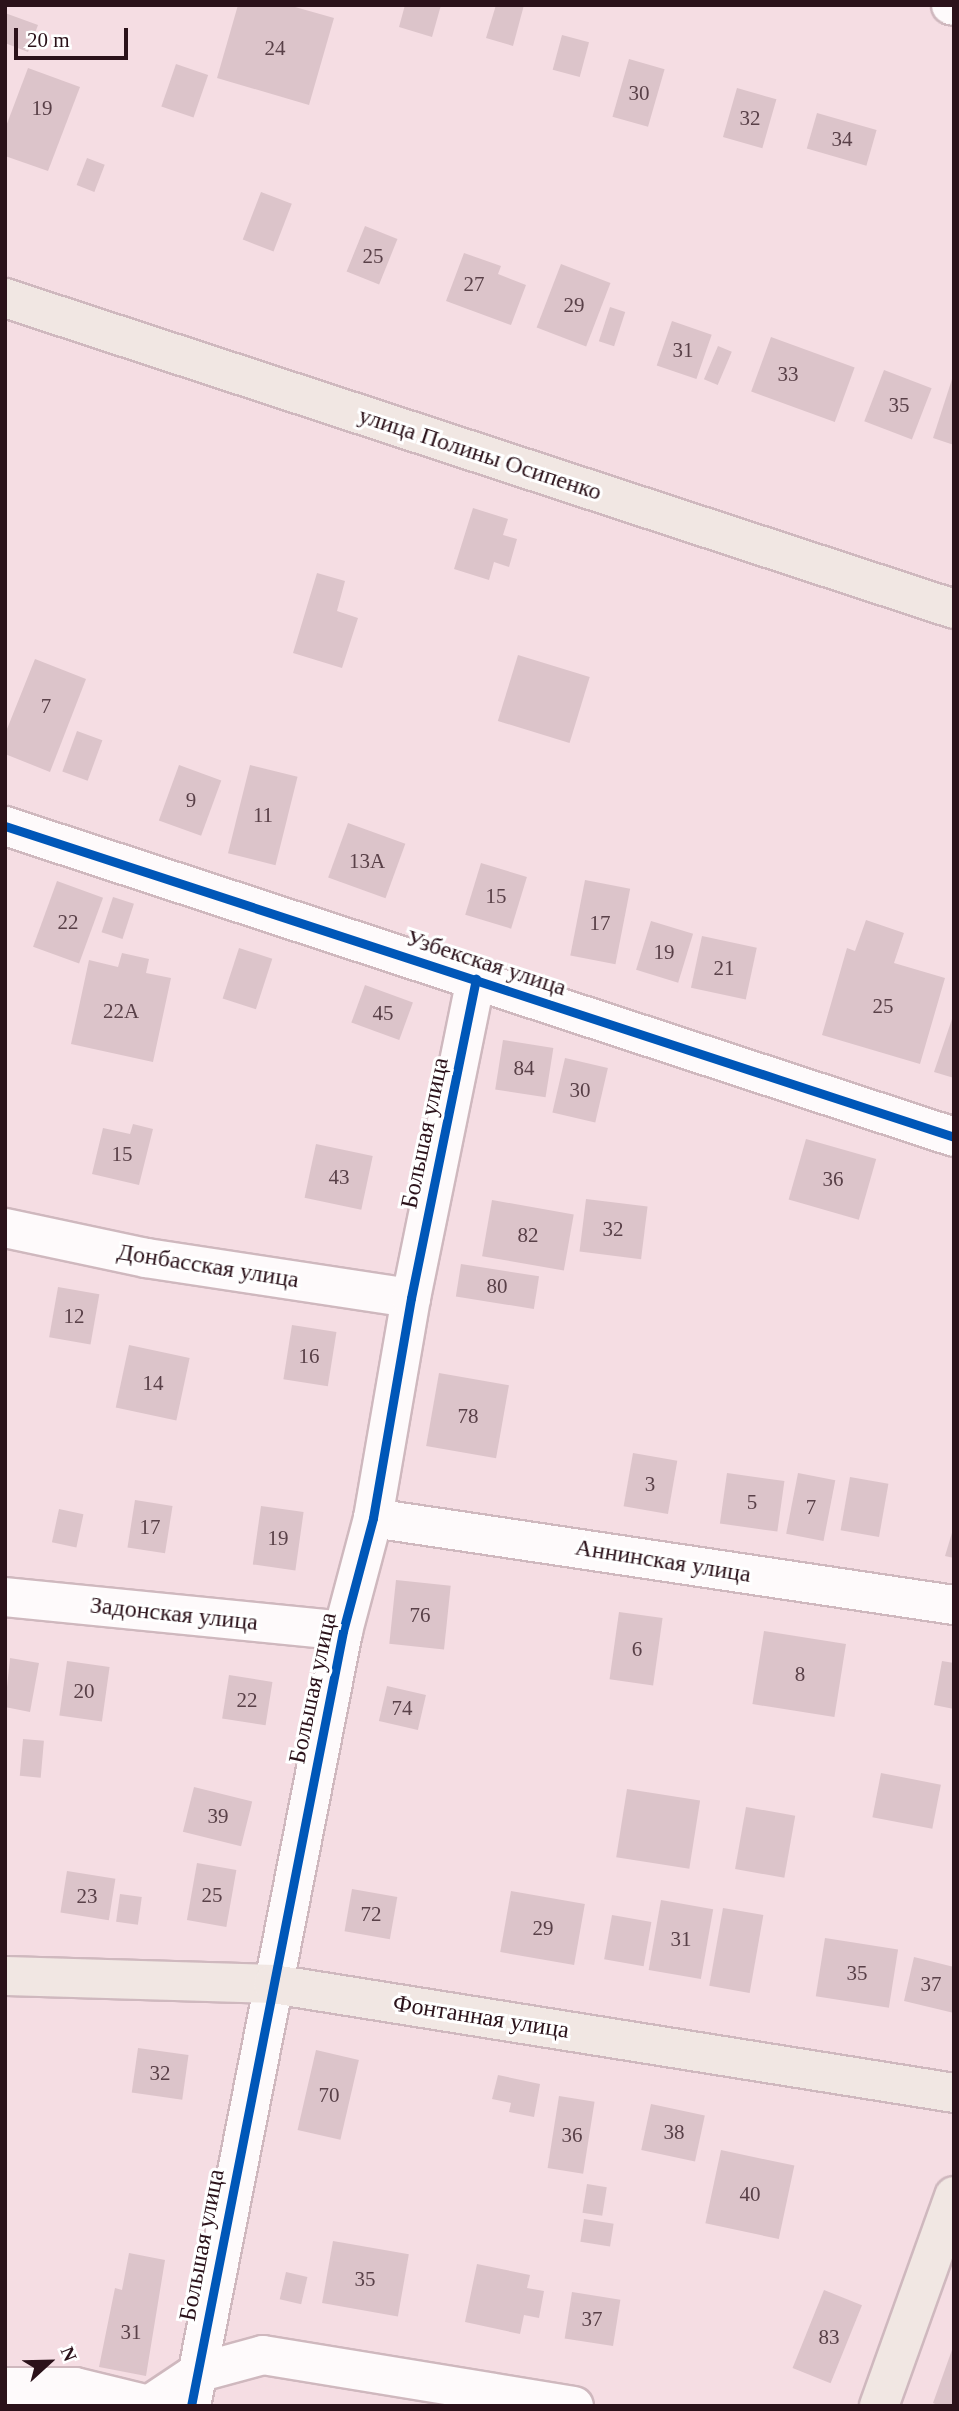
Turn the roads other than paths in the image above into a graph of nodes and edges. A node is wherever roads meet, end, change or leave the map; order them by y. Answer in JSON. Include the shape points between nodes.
{"nodes":[{"id":1,"x":5,"y":298,"type":"edge"},
{"id":2,"x":954,"y":609,"type":"edge"},
{"id":3,"x":5,"y":827,"type":"edge"},
{"id":4,"x":476,"y":979,"type":"junction"},
{"id":5,"x":954,"y":1138,"type":"edge"},
{"id":6,"x":5,"y":1228,"type":"edge"},
{"id":7,"x":411,"y":1298,"type":"junction"},
{"id":8,"x":373,"y":1518,"type":"junction"},
{"id":9,"x":5,"y":1597,"type":"edge"},
{"id":10,"x":954,"y":1605,"type":"edge"},
{"id":11,"x":344,"y":1632,"type":"junction"},
{"id":12,"x":5,"y":1976,"type":"edge"},
{"id":13,"x":272,"y":1984,"type":"junction"},
{"id":14,"x":954,"y":2093,"type":"edge"},
{"id":15,"x":954,"y":2196,"type":"edge"},
{"id":16,"x":5,"y":2387,"type":"edge"},
{"id":17,"x":194,"y":2390,"type":"edge"},
{"id":18,"x":574,"y":2406,"type":"edge"},
{"id":19,"x":879,"y":2406,"type":"edge"}],
"edges":[{"from":1,"to":2,"type":"main road","name":"улица Полины Осипенко"},
{"from":3,"to":4,"type":"street","name":"Узбекская улица"},
{"from":4,"to":5,"type":"street","name":"Узбекская улица"},
{"from":4,"to":7,"type":"street","name":"Большая улица"},
{"from":6,"to":7,"type":"street","name":"Донбасская улица","via":[[146,1258]]},
{"from":7,"to":8,"type":"street","name":"Большая улица"},
{"from":8,"to":10,"type":"street","name":"Аннинская улица"},
{"from":8,"to":11,"type":"street","name":"Большая улица"},
{"from":9,"to":11,"type":"street","name":"Задонская улица"},
{"from":11,"to":13,"type":"street","name":"Большая улица"},
{"from":12,"to":13,"type":"main road","name":"Фонтанная улица"},
{"from":13,"to":14,"type":"main road","name":"Фонтанная улица"},
{"from":13,"to":17,"type":"street","name":"Большая улица"},
{"from":15,"to":19,"type":"main road"},
{"from":16,"to":17,"type":"street","via":[[75,2387],[149,2405]]},
{"from":17,"to":18,"type":"street","via":[[263,2355]]}]}
